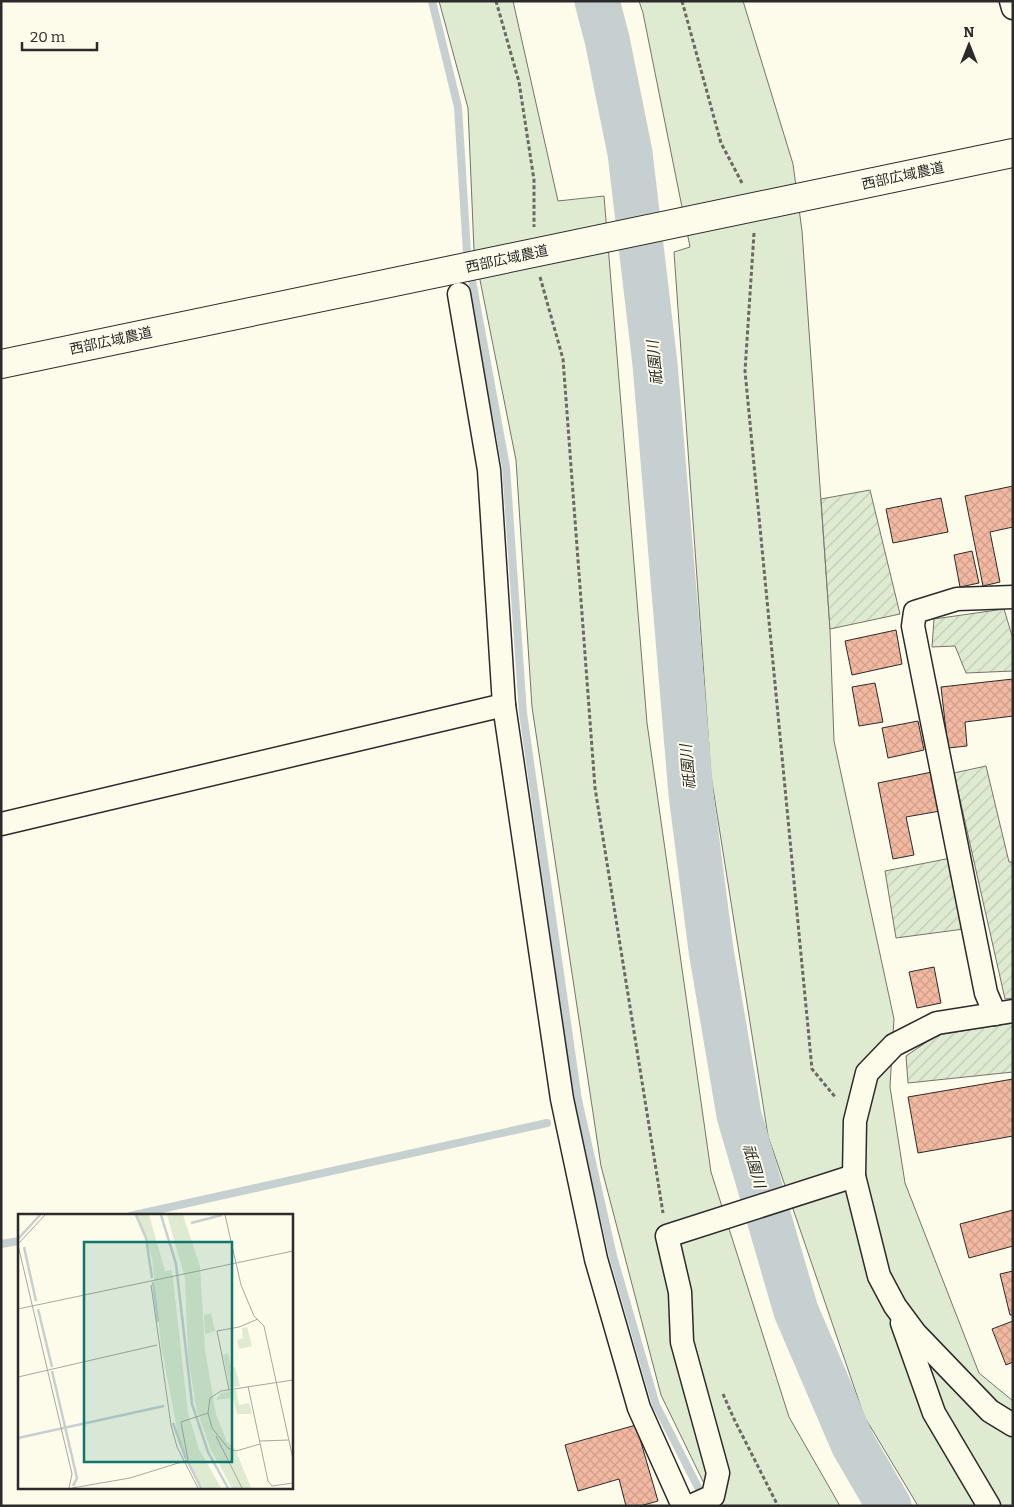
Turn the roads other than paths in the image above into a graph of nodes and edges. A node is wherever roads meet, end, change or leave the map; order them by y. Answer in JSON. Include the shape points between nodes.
{"nodes":[{"id":1,"x":1011,"y":1,"type":"edge"},
{"id":2,"x":1013,"y":8,"type":"edge"},
{"id":3,"x":1013,"y":153,"type":"edge"},
{"id":4,"x":459,"y":294,"type":"dead end"},
{"id":5,"x":1,"y":364,"type":"edge"},
{"id":6,"x":1013,"y":596,"type":"edge"},
{"id":7,"x":504,"y":705,"type":"junction"},
{"id":8,"x":1,"y":824,"type":"edge"},
{"id":9,"x":1004,"y":1012,"type":"edge"},
{"id":10,"x":854,"y":1176,"type":"junction"},
{"id":11,"x":895,"y":1306,"type":"junction"},
{"id":12,"x":1013,"y":1424,"type":"edge"},
{"id":13,"x":683,"y":1506,"type":"edge"},
{"id":14,"x":691,"y":1506,"type":"edge"},
{"id":15,"x":989,"y":1506,"type":"edge"}],
"edges":[{"from":1,"to":2,"type":"street"},
{"from":3,"to":5,"type":"street","name":"西部広域農道"},
{"from":4,"to":7,"type":"street","via":[[489,470]]},
{"from":6,"to":9,"type":"street","via":[[957,599],[915,612],[913,626],[984,983]]},
{"from":7,"to":8,"type":"street"},
{"from":7,"to":13,"type":"street","via":[[562,1099],[596,1259],[638,1408]]},
{"from":9,"to":10,"type":"street","via":[[937,1023],[894,1045],[867,1074],[855,1121]]},
{"from":10,"to":11,"type":"street","via":[[879,1276]]},
{"from":10,"to":14,"type":"street","via":[[667,1236],[680,1292],[682,1342],[718,1473],[713,1496]]},
{"from":11,"to":12,"type":"street","via":[[915,1333],[990,1412]]},
{"from":11,"to":15,"type":"street","via":[[934,1413]]}]}
